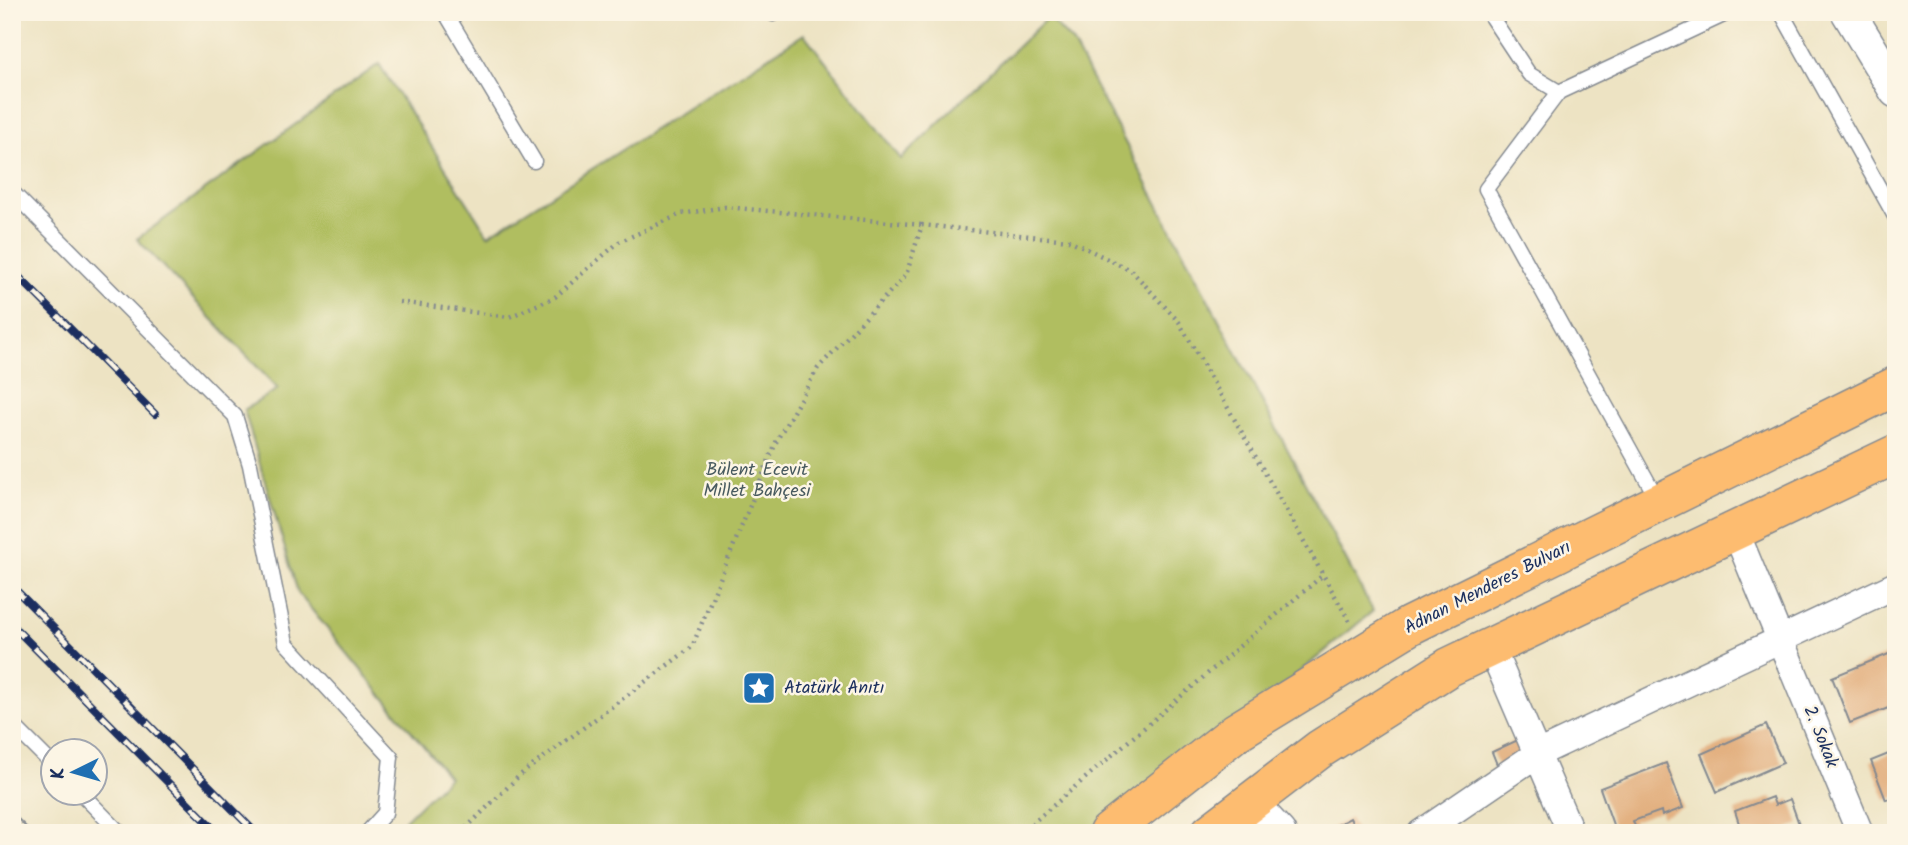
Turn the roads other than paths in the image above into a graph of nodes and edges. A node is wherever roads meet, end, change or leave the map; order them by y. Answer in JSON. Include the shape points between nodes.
{"nodes":[{"id":1,"x":445,"y":12,"type":"edge"},
{"id":2,"x":1488,"y":12,"type":"edge"},
{"id":3,"x":1730,"y":12,"type":"edge"},
{"id":4,"x":1781,"y":12,"type":"edge"},
{"id":5,"x":1847,"y":12,"type":"edge"},
{"id":6,"x":1896,"y":91,"type":"edge"},
{"id":7,"x":1559,"y":92,"type":"junction"},
{"id":8,"x":534,"y":161,"type":"dead end"},
{"id":9,"x":12,"y":192,"type":"edge"},
{"id":10,"x":1896,"y":218,"type":"edge"},
{"id":11,"x":1896,"y":386,"type":"edge"},
{"id":12,"x":1896,"y":454,"type":"edge"},
{"id":13,"x":1659,"y":503,"type":"junction"},
{"id":14,"x":1735,"y":530,"type":"junction"},
{"id":15,"x":1896,"y":585,"type":"edge"},
{"id":16,"x":1780,"y":641,"type":"junction"},
{"id":17,"x":1490,"y":647,"type":"junction"},
{"id":18,"x":12,"y":724,"type":"edge"},
{"id":19,"x":38,"y":750,"type":"edge"},
{"id":20,"x":1537,"y":754,"type":"junction"},
{"id":21,"x":1250,"y":802,"type":"junction"},
{"id":22,"x":93,"y":806,"type":"edge"},
{"id":23,"x":120,"y":833,"type":"edge"},
{"id":24,"x":368,"y":833,"type":"edge"},
{"id":25,"x":1108,"y":833,"type":"edge"},
{"id":26,"x":1210,"y":833,"type":"edge"},
{"id":27,"x":1279,"y":833,"type":"edge"},
{"id":28,"x":1421,"y":833,"type":"edge"},
{"id":29,"x":1571,"y":833,"type":"edge"},
{"id":30,"x":1860,"y":833,"type":"edge"}],
"edges":[{"from":1,"to":8,"type":"lane"},
{"from":2,"to":7,"type":"lane","via":[[1529,74]]},
{"from":3,"to":7,"type":"lane"},
{"from":4,"to":10,"type":"lane"},
{"from":5,"to":6,"type":"street"},
{"from":7,"to":13,"type":"lane","via":[[1486,189]]},
{"from":9,"to":24,"type":"lane","via":[[235,416],[250,465],[286,643],[391,757],[385,813]]},
{"from":11,"to":13,"type":"main road","name":"Adnan Menderes Bulvarı"},
{"from":12,"to":14,"type":"main road"},
{"from":13,"to":25,"type":"main road","name":"Adnan Menderes Bulvarı","via":[[1409,626],[1237,732]]},
{"from":14,"to":16,"type":"street","name":"2. Sokak"},
{"from":14,"to":17,"type":"main road"},
{"from":15,"to":16,"type":"street"},
{"from":16,"to":20,"type":"street"},
{"from":16,"to":30,"type":"street","name":"2. Sokak"},
{"from":17,"to":20,"type":"street"},
{"from":17,"to":21,"type":"main road","via":[[1449,667],[1320,749]]},
{"from":18,"to":19,"type":"lane"},
{"from":20,"to":28,"type":"street"},
{"from":20,"to":29,"type":"street"},
{"from":21,"to":26,"type":"main road"},
{"from":21,"to":27,"type":"street"},
{"from":22,"to":23,"type":"lane"}]}
